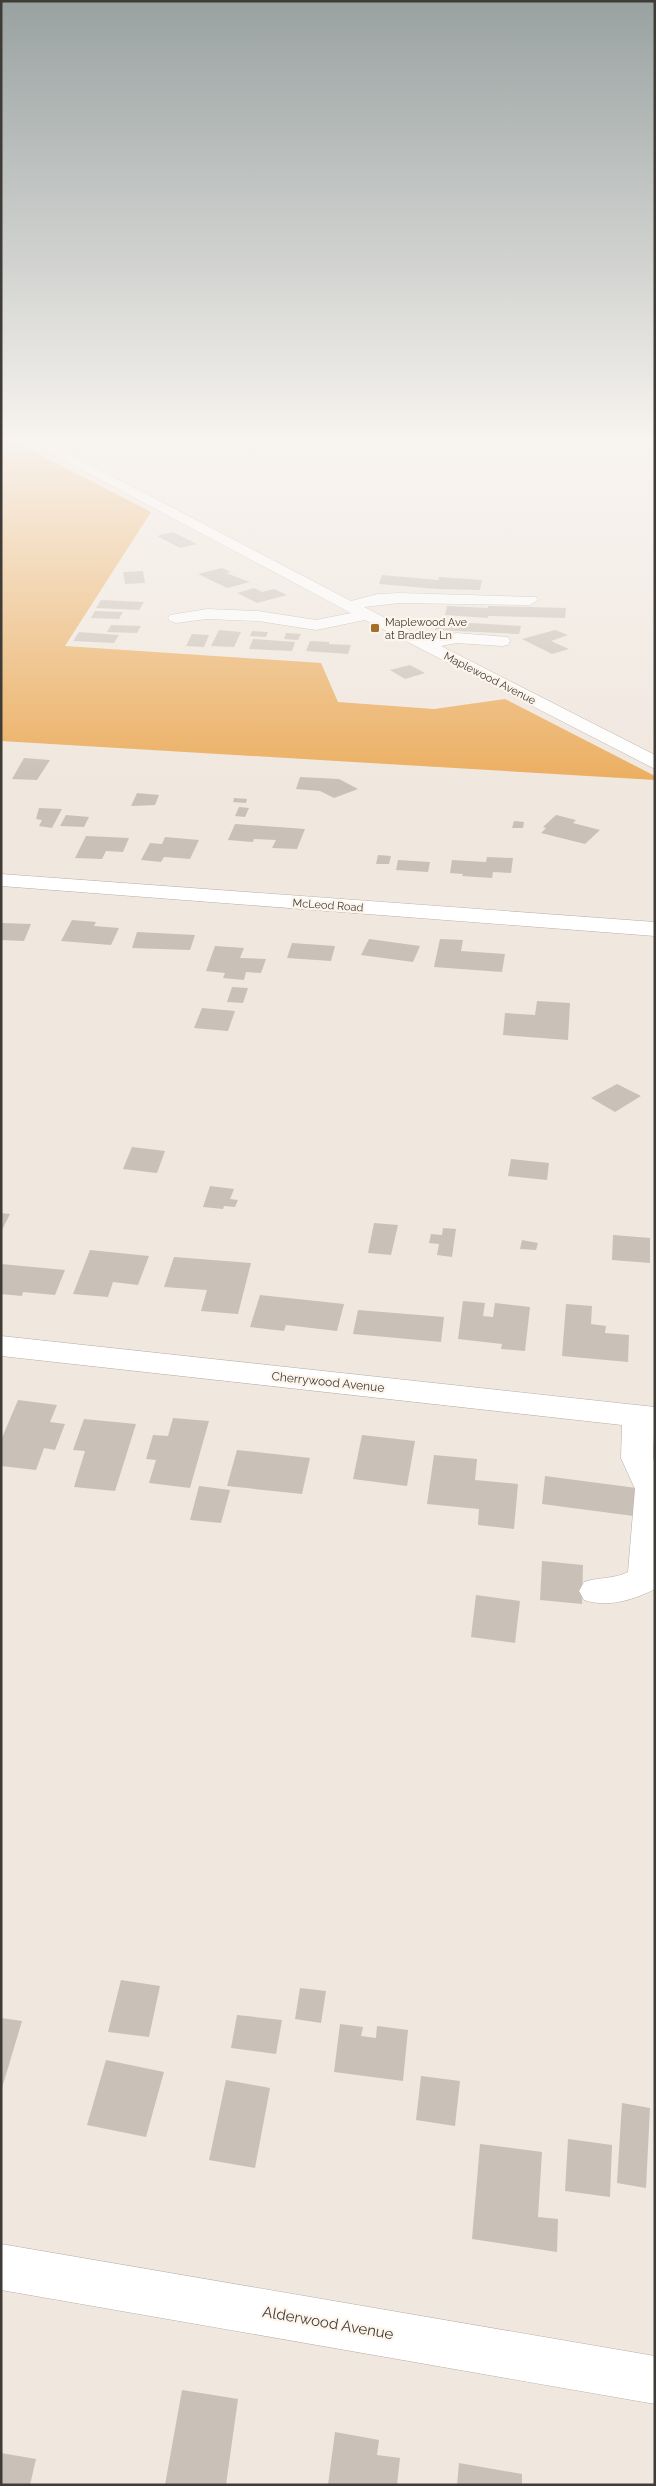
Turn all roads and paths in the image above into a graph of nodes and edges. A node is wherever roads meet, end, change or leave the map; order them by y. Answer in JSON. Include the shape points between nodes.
{"nodes":[{"id":1,"x":254,"y":556,"type":"edge"},
{"id":2,"x":530,"y":600,"type":"dead end"},
{"id":3,"x":349,"y":606,"type":"junction"},
{"id":4,"x":367,"y":615,"type":"junction"},
{"id":5,"x":176,"y":618,"type":"dead end"},
{"id":6,"x":502,"y":641,"type":"dead end"},
{"id":7,"x":426,"y":645,"type":"junction"},
{"id":8,"x":655,"y":763,"type":"edge"},
{"id":9,"x":1,"y":880,"type":"edge"},
{"id":10,"x":655,"y":929,"type":"edge"},
{"id":11,"x":1,"y":1346,"type":"edge"},
{"id":12,"x":646,"y":1417,"type":"edge"},
{"id":13,"x":596,"y":1591,"type":"dead end"},
{"id":14,"x":1,"y":2267,"type":"edge"},
{"id":15,"x":655,"y":2380,"type":"edge"}],
"edges":[{"from":1,"to":3,"type":"main road","name":"Maplewood Avenue"},
{"from":2,"to":3,"type":"main road","via":[[399,598]]},
{"from":3,"to":4,"type":"main road","name":"Maplewood Avenue"},
{"from":4,"to":5,"type":"main road","via":[[316,625],[258,616],[207,614]]},
{"from":4,"to":7,"type":"main road","name":"Maplewood Avenue"},
{"from":6,"to":7,"type":"main road","via":[[456,638]]},
{"from":7,"to":8,"type":"main road","name":"Maplewood Avenue"},
{"from":9,"to":10,"type":"main road","name":"McLeod Road"},
{"from":11,"to":12,"type":"main road","name":"Cherrywood Avenue"},
{"from":12,"to":13,"type":"main road","via":[[636,1458],[651,1489],[644,1579],[626,1588]]},
{"from":14,"to":15,"type":"main road","name":"Alderwood Avenue"}]}
